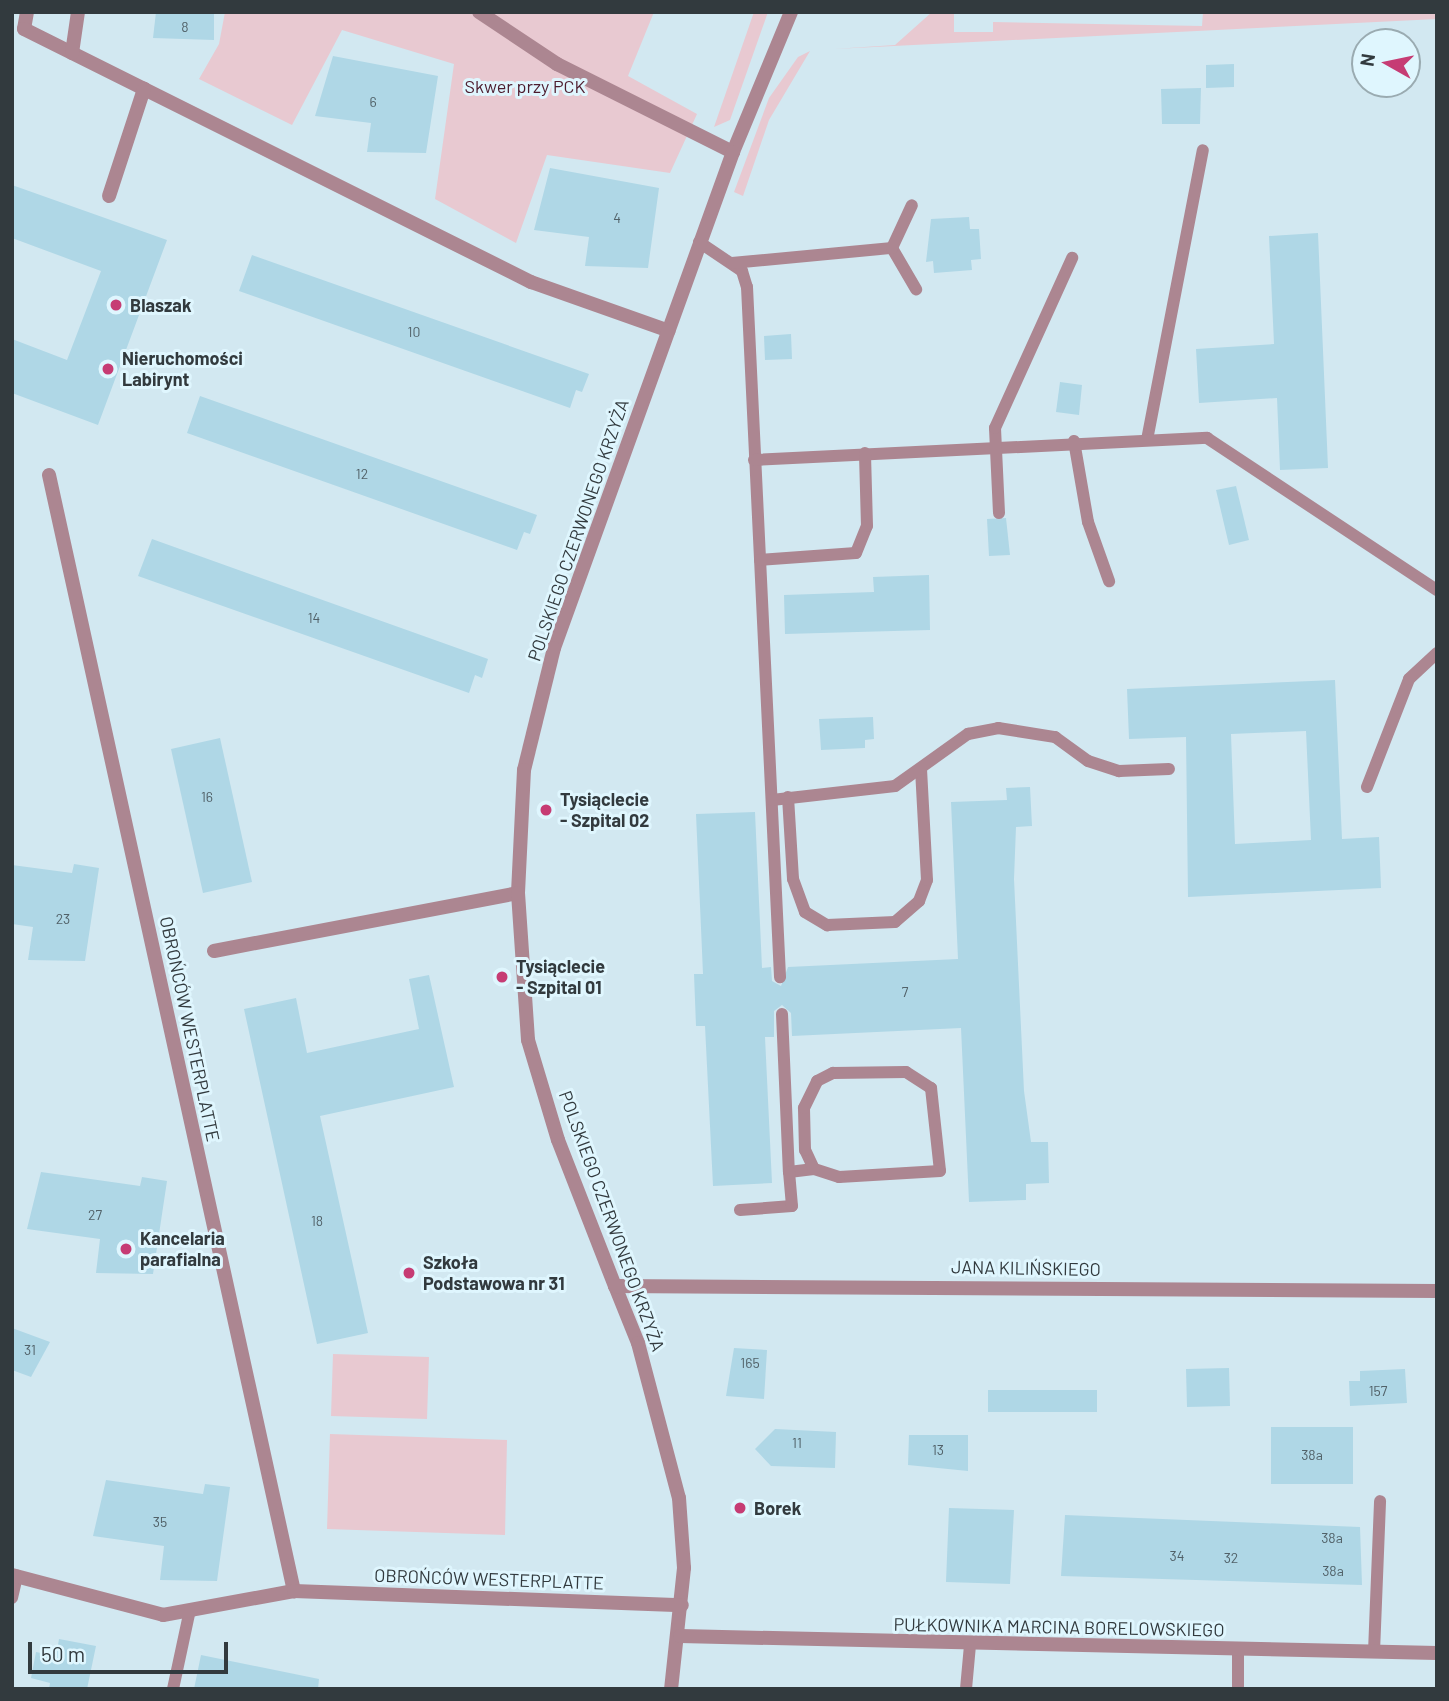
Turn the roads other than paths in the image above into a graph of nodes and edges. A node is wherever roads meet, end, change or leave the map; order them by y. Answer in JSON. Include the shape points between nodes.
{"nodes":[{"id":1,"x":27,"y":12,"type":"edge"},
{"id":2,"x":78,"y":12,"type":"edge"},
{"id":3,"x":479,"y":12,"type":"edge"},
{"id":4,"x":791,"y":12,"type":"edge"},
{"id":5,"x":72,"y":52,"type":"junction"},
{"id":6,"x":144,"y":89,"type":"junction"},
{"id":7,"x":1203,"y":150,"type":"dead end"},
{"id":8,"x":733,"y":152,"type":"junction"},
{"id":9,"x":109,"y":197,"type":"dead end"},
{"id":10,"x":912,"y":205,"type":"dead end"},
{"id":11,"x":699,"y":242,"type":"junction"},
{"id":12,"x":892,"y":248,"type":"junction"},
{"id":13,"x":1072,"y":258,"type":"dead end"},
{"id":14,"x":732,"y":263,"type":"junction"},
{"id":15,"x":916,"y":289,"type":"dead end"},
{"id":16,"x":669,"y":331,"type":"junction"},
{"id":17,"x":1147,"y":440,"type":"junction"},
{"id":18,"x":1074,"y":441,"type":"junction"},
{"id":19,"x":996,"y":446,"type":"junction"},
{"id":20,"x":865,"y":453,"type":"junction"},
{"id":21,"x":754,"y":460,"type":"junction"},
{"id":22,"x":49,"y":475,"type":"dead end"},
{"id":23,"x":999,"y":513,"type":"dead end"},
{"id":24,"x":760,"y":560,"type":"junction"},
{"id":25,"x":1109,"y":581,"type":"dead end"},
{"id":26,"x":1437,"y":590,"type":"edge"},
{"id":27,"x":1437,"y":653,"type":"edge"},
{"id":28,"x":921,"y":769,"type":"junction"},
{"id":29,"x":1169,"y":769,"type":"dead end"},
{"id":30,"x":1367,"y":786,"type":"dead end"},
{"id":31,"x":788,"y":797,"type":"junction"},
{"id":32,"x":772,"y":800,"type":"junction"},
{"id":33,"x":518,"y":893,"type":"junction"},
{"id":34,"x":214,"y":951,"type":"dead end"},
{"id":35,"x":780,"y":977,"type":"dead end"},
{"id":36,"x":782,"y":1014,"type":"dead end"},
{"id":37,"x":814,"y":1169,"type":"junction"},
{"id":38,"x":789,"y":1172,"type":"junction"},
{"id":39,"x":740,"y":1210,"type":"dead end"},
{"id":40,"x":615,"y":1286,"type":"junction"},
{"id":41,"x":1437,"y":1291,"type":"edge"},
{"id":42,"x":1380,"y":1501,"type":"dead end"},
{"id":43,"x":14,"y":1576,"type":"edge"},
{"id":44,"x":294,"y":1591,"type":"junction"},
{"id":45,"x":12,"y":1598,"type":"edge"},
{"id":46,"x":682,"y":1605,"type":"junction"},
{"id":47,"x":190,"y":1610,"type":"junction"},
{"id":48,"x":680,"y":1636,"type":"junction"},
{"id":49,"x":970,"y":1645,"type":"junction"},
{"id":50,"x":1238,"y":1650,"type":"junction"},
{"id":51,"x":1374,"y":1652,"type":"junction"},
{"id":52,"x":1437,"y":1653,"type":"edge"},
{"id":53,"x":173,"y":1689,"type":"edge"},
{"id":54,"x":671,"y":1689,"type":"edge"},
{"id":55,"x":967,"y":1689,"type":"edge"},
{"id":56,"x":1238,"y":1689,"type":"edge"}],
"edges":[{"from":1,"to":5,"type":"street","via":[[24,29]]},
{"from":2,"to":5,"type":"street"},
{"from":3,"to":8,"type":"street","via":[[557,64]]},
{"from":4,"to":8,"type":"street","name":"POLSKIEGO CZERWONEGO KRZYŻA"},
{"from":5,"to":6,"type":"street"},
{"from":6,"to":9,"type":"street"},
{"from":6,"to":16,"type":"street","via":[[531,282]]},
{"from":7,"to":17,"type":"lane"},
{"from":8,"to":11,"type":"street","name":"POLSKIEGO CZERWONEGO KRZYŻA"},
{"from":10,"to":12,"type":"lane"},
{"from":11,"to":14,"type":"lane"},
{"from":11,"to":16,"type":"street","name":"POLSKIEGO CZERWONEGO KRZYŻA"},
{"from":12,"to":14,"type":"lane"},
{"from":12,"to":15,"type":"lane"},
{"from":13,"to":19,"type":"lane","via":[[995,428]]},
{"from":14,"to":21,"type":"lane","via":[[747,287]]},
{"from":16,"to":33,"type":"street","name":"POLSKIEGO CZERWONEGO KRZYŻA","via":[[554,648],[524,771]]},
{"from":17,"to":18,"type":"lane"},
{"from":17,"to":26,"type":"lane","via":[[1207,438]]},
{"from":18,"to":19,"type":"lane"},
{"from":18,"to":25,"type":"lane","via":[[1088,522]]},
{"from":19,"to":20,"type":"lane"},
{"from":19,"to":23,"type":"lane"},
{"from":20,"to":21,"type":"lane"},
{"from":20,"to":24,"type":"lane","via":[[867,526],[856,553]]},
{"from":21,"to":24,"type":"lane"},
{"from":22,"to":44,"type":"street","name":"OBROŃCÓW WESTERPLATTE"},
{"from":24,"to":32,"type":"lane"},
{"from":27,"to":30,"type":"lane","via":[[1409,678]]},
{"from":28,"to":29,"type":"lane","via":[[968,734],[998,728],[1055,737],[1088,761],[1119,771]]},
{"from":28,"to":31,"type":"lane","via":[[895,786]]},
{"from":28,"to":31,"type":"lane","via":[[927,880],[919,901],[895,922],[827,925],[805,912],[793,880]]},
{"from":31,"to":32,"type":"lane"},
{"from":32,"to":35,"type":"lane"},
{"from":33,"to":34,"type":"street"},
{"from":33,"to":40,"type":"street","name":"POLSKIEGO CZERWONEGO KRZYŻA","via":[[528,1040],[558,1140]]},
{"from":36,"to":38,"type":"lane"},
{"from":37,"to":37,"type":"lane","via":[[839,1177],[940,1171],[931,1088],[906,1072],[824,1076],[804,1108],[805,1150]]},
{"from":37,"to":38,"type":"lane"},
{"from":38,"to":39,"type":"lane","via":[[792,1206]]},
{"from":40,"to":41,"type":"street","name":"JANA KILIŃSKIEGO"},
{"from":40,"to":46,"type":"street","name":"POLSKIEGO CZERWONEGO KRZYŻA","via":[[672,1462],[682,1528]]},
{"from":42,"to":51,"type":"lane"},
{"from":43,"to":45,"type":"lane"},
{"from":43,"to":47,"type":"street","name":"OBROŃCÓW WESTERPLATTE","via":[[163,1615]]},
{"from":44,"to":46,"type":"street","name":"OBROŃCÓW WESTERPLATTE"},
{"from":44,"to":47,"type":"street","name":"OBROŃCÓW WESTERPLATTE"},
{"from":46,"to":48,"type":"street","name":"POLSKIEGO CZERWONEGO KRZYŻA"},
{"from":47,"to":53,"type":"lane"},
{"from":48,"to":49,"type":"street","name":"PUŁKOWNIKA MARCINA BORELOWSKIEGO"},
{"from":48,"to":54,"type":"street","name":"POLSKIEGO CZERWONEGO KRZYŻA"},
{"from":49,"to":50,"type":"street","name":"PUŁKOWNIKA MARCINA BORELOWSKIEGO"},
{"from":49,"to":55,"type":"lane"},
{"from":50,"to":51,"type":"street","name":"PUŁKOWNIKA MARCINA BORELOWSKIEGO"},
{"from":50,"to":56,"type":"lane"},
{"from":51,"to":52,"type":"street","name":"PUŁKOWNIKA MARCINA BORELOWSKIEGO"}]}
